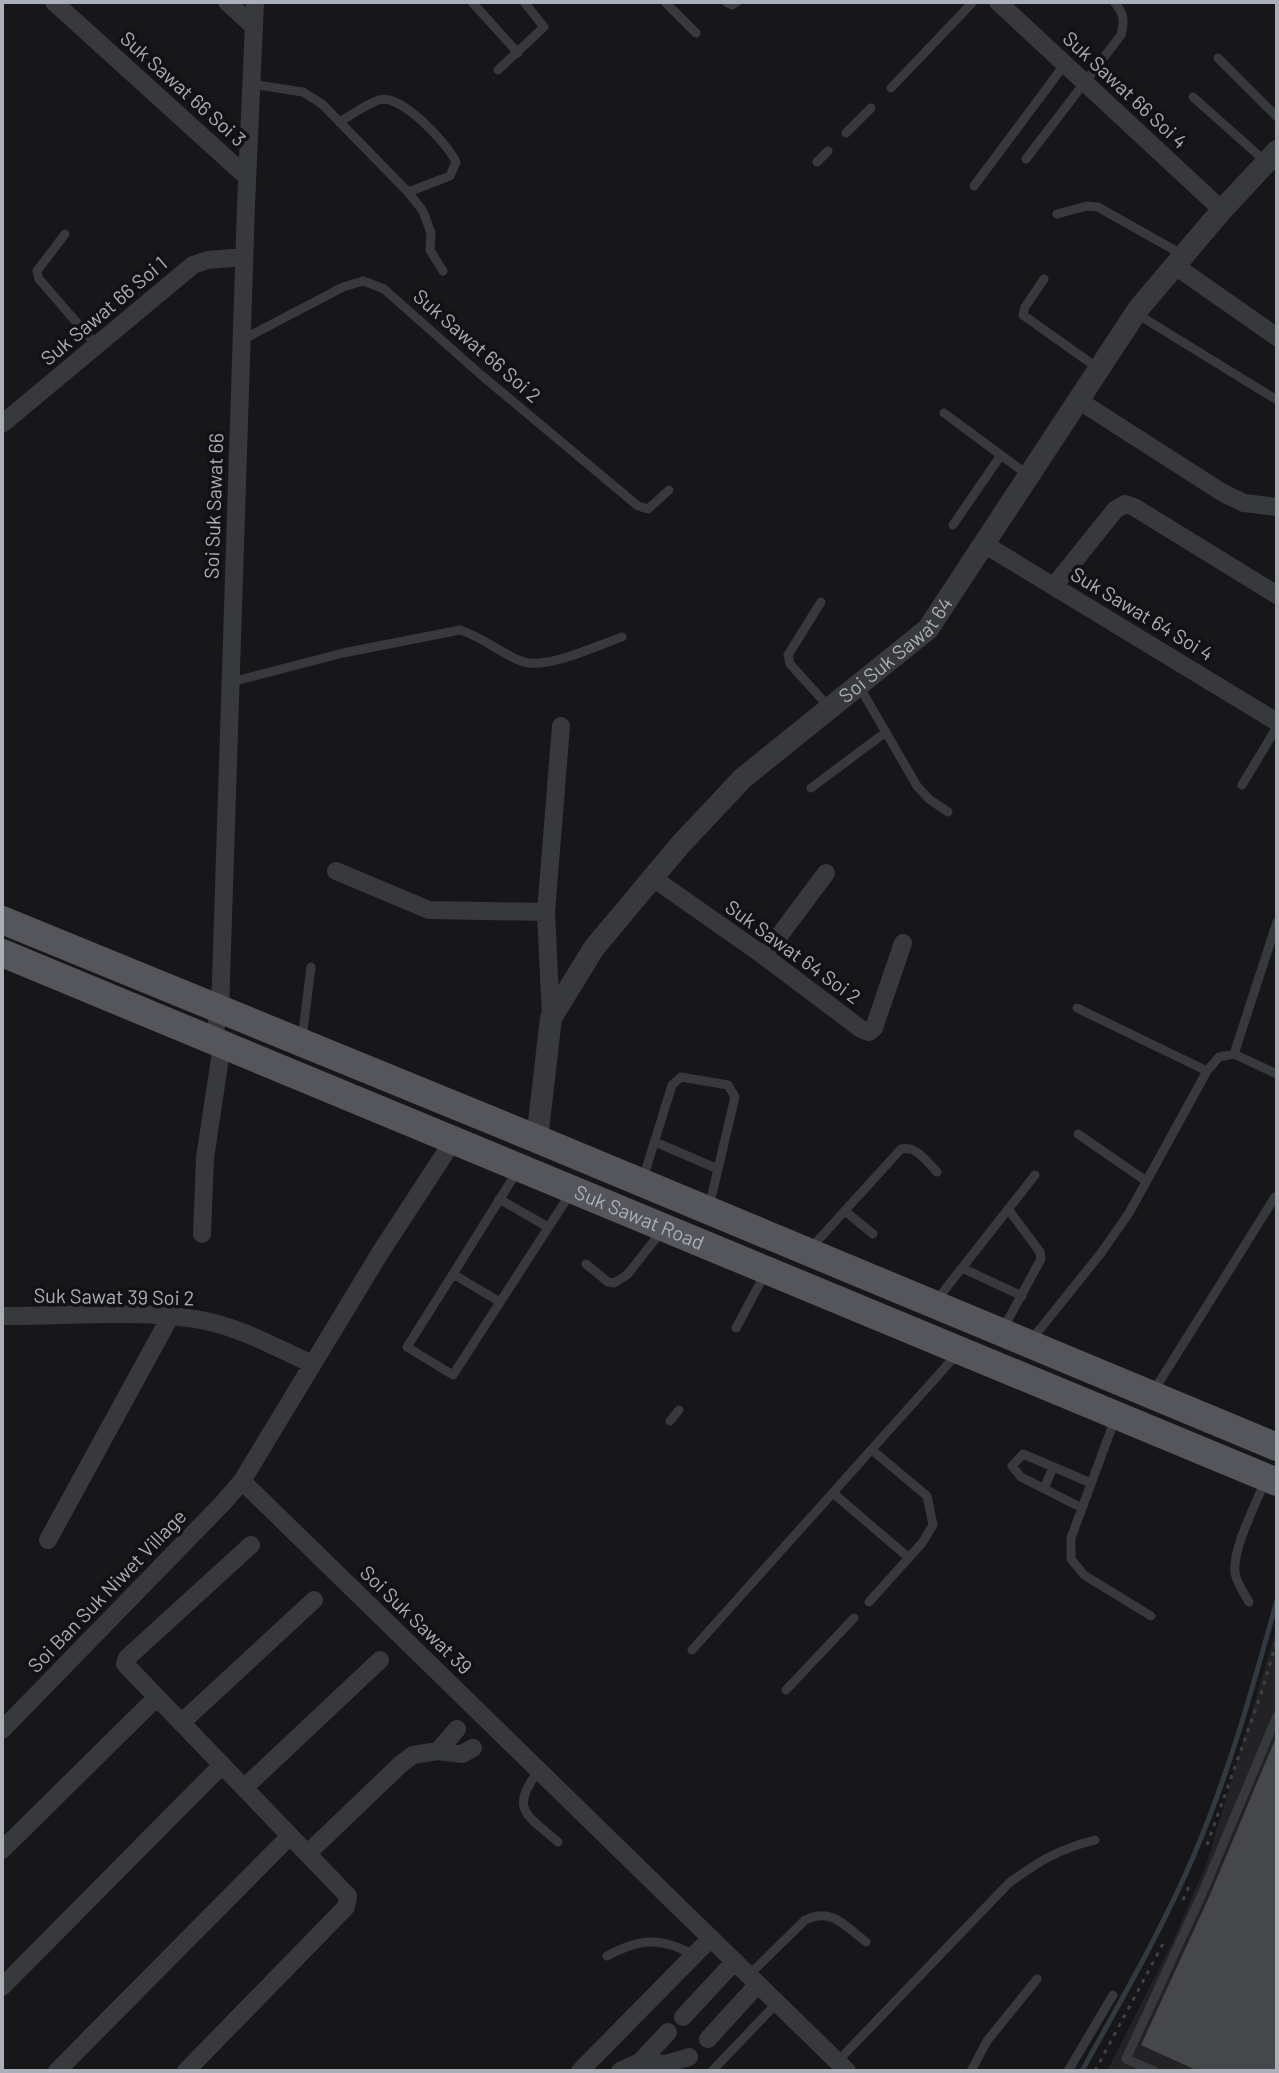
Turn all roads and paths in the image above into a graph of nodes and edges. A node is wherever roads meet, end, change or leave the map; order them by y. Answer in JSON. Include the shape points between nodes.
{"nodes":[{"id":1,"x":54,"y":2,"type":"edge"},
{"id":2,"x":227,"y":2,"type":"edge"},
{"id":3,"x":255,"y":2,"type":"edge"},
{"id":4,"x":472,"y":2,"type":"edge"},
{"id":5,"x":524,"y":2,"type":"edge"},
{"id":6,"x":665,"y":2,"type":"edge"},
{"id":7,"x":726,"y":2,"type":"edge"},
{"id":8,"x":737,"y":2,"type":"edge"},
{"id":9,"x":973,"y":2,"type":"edge"},
{"id":10,"x":998,"y":2,"type":"edge"},
{"id":11,"x":1114,"y":2,"type":"edge"},
{"id":12,"x":254,"y":27,"type":"junction"},
{"id":13,"x":696,"y":33,"type":"dead end"},
{"id":14,"x":518,"y":53,"type":"junction"},
{"id":15,"x":1218,"y":58,"type":"dead end"},
{"id":16,"x":1065,"y":64,"type":"junction"},
{"id":17,"x":498,"y":70,"type":"dead end"},
{"id":18,"x":1085,"y":82,"type":"junction"},
{"id":19,"x":251,"y":84,"type":"junction"},
{"id":20,"x":891,"y":88,"type":"dead end"},
{"id":21,"x":1193,"y":97,"type":"dead end"},
{"id":22,"x":871,"y":108,"type":"dead end"},
{"id":23,"x":1277,"y":117,"type":"edge"},
{"id":24,"x":339,"y":122,"type":"junction"},
{"id":25,"x":846,"y":133,"type":"dead end"},
{"id":26,"x":828,"y":151,"type":"dead end"},
{"id":27,"x":1272,"y":156,"type":"edge"},
{"id":28,"x":1026,"y":159,"type":"dead end"},
{"id":29,"x":817,"y":162,"type":"dead end"},
{"id":30,"x":247,"y":177,"type":"junction"},
{"id":31,"x":974,"y":186,"type":"dead end"},
{"id":32,"x":408,"y":192,"type":"junction"},
{"id":33,"x":1222,"y":210,"type":"junction"},
{"id":34,"x":1057,"y":214,"type":"dead end"},
{"id":35,"x":65,"y":234,"type":"dead end"},
{"id":36,"x":244,"y":257,"type":"junction"},
{"id":37,"x":1179,"y":260,"type":"junction"},
{"id":38,"x":443,"y":271,"type":"dead end"},
{"id":39,"x":1044,"y":279,"type":"dead end"},
{"id":40,"x":1136,"y":313,"type":"junction"},
{"id":41,"x":1276,"y":335,"type":"edge"},
{"id":42,"x":242,"y":340,"type":"junction"},
{"id":43,"x":97,"y":346,"type":"junction"},
{"id":44,"x":1099,"y":369,"type":"junction"},
{"id":45,"x":1078,"y":400,"type":"junction"},
{"id":46,"x":1277,"y":400,"type":"edge"},
{"id":47,"x":944,"y":413,"type":"dead end"},
{"id":48,"x":2,"y":424,"type":"edge"},
{"id":49,"x":1001,"y":455,"type":"junction"},
{"id":50,"x":1028,"y":475,"type":"junction"},
{"id":51,"x":669,"y":490,"type":"dead end"},
{"id":52,"x":1277,"y":507,"type":"edge"},
{"id":53,"x":953,"y":525,"type":"dead end"},
{"id":54,"x":984,"y":544,"type":"junction"},
{"id":55,"x":1054,"y":586,"type":"junction"},
{"id":56,"x":1277,"y":595,"type":"edge"},
{"id":57,"x":821,"y":602,"type":"dead end"},
{"id":58,"x":622,"y":637,"type":"dead end"},
{"id":59,"x":231,"y":682,"type":"junction"},
{"id":60,"x":858,"y":684,"type":"junction"},
{"id":61,"x":829,"y":707,"type":"junction"},
{"id":62,"x":1277,"y":724,"type":"edge"},
{"id":63,"x":561,"y":726,"type":"dead end"},
{"id":64,"x":886,"y":732,"type":"junction"},
{"id":65,"x":1242,"y":785,"type":"dead end"},
{"id":66,"x":811,"y":788,"type":"dead end"},
{"id":67,"x":948,"y":812,"type":"dead end"},
{"id":68,"x":336,"y":871,"type":"dead end"},
{"id":69,"x":826,"y":873,"type":"dead end"},
{"id":70,"x":653,"y":878,"type":"junction"},
{"id":71,"x":546,"y":912,"type":"junction"},
{"id":72,"x":2,"y":920,"type":"edge"},
{"id":73,"x":1277,"y":922,"type":"edge"},
{"id":74,"x":903,"y":943,"type":"dead end"},
{"id":75,"x":2,"y":953,"type":"edge"},
{"id":76,"x":764,"y":956,"type":"junction"},
{"id":77,"x":311,"y":967,"type":"dead end"},
{"id":78,"x":1077,"y":1008,"type":"dead end"},
{"id":79,"x":220,"y":1011,"type":"junction"},
{"id":80,"x":551,"y":1018,"type":"junction"},
{"id":81,"x":217,"y":1043,"type":"junction"},
{"id":82,"x":301,"y":1044,"type":"junction"},
{"id":83,"x":1234,"y":1054,"type":"junction"},
{"id":84,"x":1207,"y":1071,"type":"junction"},
{"id":85,"x":1277,"y":1074,"type":"edge"},
{"id":86,"x":1078,"y":1134,"type":"dead end"},
{"id":87,"x":537,"y":1139,"type":"junction"},
{"id":88,"x":453,"y":1141,"type":"junction"},
{"id":89,"x":655,"y":1142,"type":"junction"},
{"id":90,"x":519,"y":1168,"type":"junction"},
{"id":91,"x":718,"y":1169,"type":"junction"},
{"id":92,"x":937,"y":1172,"type":"dead end"},
{"id":93,"x":1035,"y":1175,"type":"dead end"},
{"id":94,"x":1146,"y":1181,"type":"junction"},
{"id":95,"x":642,"y":1183,"type":"junction"},
{"id":96,"x":572,"y":1190,"type":"junction"},
{"id":97,"x":1275,"y":1197,"type":"edge"},
{"id":98,"x":499,"y":1199,"type":"junction"},
{"id":99,"x":1008,"y":1209,"type":"junction"},
{"id":100,"x":708,"y":1210,"type":"junction"},
{"id":101,"x":845,"y":1211,"type":"junction"},
{"id":102,"x":548,"y":1227,"type":"junction"},
{"id":103,"x":664,"y":1228,"type":"junction"},
{"id":104,"x":202,"y":1234,"type":"dead end"},
{"id":105,"x":873,"y":1234,"type":"dead end"},
{"id":106,"x":807,"y":1252,"type":"junction"},
{"id":107,"x":586,"y":1264,"type":"dead end"},
{"id":108,"x":962,"y":1268,"type":"junction"},
{"id":109,"x":767,"y":1271,"type":"junction"},
{"id":110,"x":453,"y":1274,"type":"junction"},
{"id":111,"x":1022,"y":1296,"type":"junction"},
{"id":112,"x":500,"y":1302,"type":"junction"},
{"id":113,"x":933,"y":1304,"type":"junction"},
{"id":114,"x":2,"y":1316,"type":"edge"},
{"id":115,"x":170,"y":1317,"type":"junction"},
{"id":116,"x":736,"y":1328,"type":"dead end"},
{"id":117,"x":1002,"y":1333,"type":"junction"},
{"id":118,"x":1028,"y":1344,"type":"junction"},
{"id":119,"x":960,"y":1351,"type":"junction"},
{"id":120,"x":312,"y":1364,"type":"junction"},
{"id":121,"x":1151,"y":1395,"type":"junction"},
{"id":122,"x":679,"y":1410,"type":"dead end"},
{"id":123,"x":1116,"y":1416,"type":"junction"},
{"id":124,"x":670,"y":1421,"type":"dead end"},
{"id":125,"x":1277,"y":1447,"type":"edge"},
{"id":126,"x":872,"y":1450,"type":"junction"},
{"id":127,"x":1053,"y":1467,"type":"junction"},
{"id":128,"x":1272,"y":1480,"type":"edge"},
{"id":129,"x":242,"y":1481,"type":"junction"},
{"id":130,"x":1091,"y":1483,"type":"junction"},
{"id":131,"x":1044,"y":1489,"type":"junction"},
{"id":132,"x":833,"y":1493,"type":"junction"},
{"id":133,"x":1082,"y":1508,"type":"junction"},
{"id":134,"x":48,"y":1540,"type":"dead end"},
{"id":135,"x":251,"y":1545,"type":"dead end"},
{"id":136,"x":909,"y":1558,"type":"junction"},
{"id":137,"x":314,"y":1600,"type":"dead end"},
{"id":138,"x":869,"y":1602,"type":"dead end"},
{"id":139,"x":1249,"y":1602,"type":"dead end"},
{"id":140,"x":1151,"y":1616,"type":"dead end"},
{"id":141,"x":854,"y":1618,"type":"dead end"},
{"id":142,"x":1277,"y":1640,"type":"edge"},
{"id":143,"x":692,"y":1650,"type":"dead end"},
{"id":144,"x":380,"y":1660,"type":"dead end"},
{"id":145,"x":786,"y":1690,"type":"dead end"},
{"id":146,"x":156,"y":1698,"type":"junction"},
{"id":147,"x":1277,"y":1716,"type":"edge"},
{"id":148,"x":466,"y":1720,"type":"junction"},
{"id":149,"x":181,"y":1723,"type":"junction"},
{"id":150,"x":2,"y":1730,"type":"edge"},
{"id":151,"x":483,"y":1738,"type":"junction"},
{"id":152,"x":438,"y":1751,"type":"junction"},
{"id":153,"x":222,"y":1765,"type":"junction"},
{"id":154,"x":539,"y":1770,"type":"junction"},
{"id":155,"x":244,"y":1788,"type":"junction"},
{"id":156,"x":290,"y":1836,"type":"junction"},
{"id":157,"x":1095,"y":1840,"type":"dead end"},
{"id":158,"x":558,"y":1842,"type":"dead end"},
{"id":159,"x":2,"y":1850,"type":"edge"},
{"id":160,"x":308,"y":1853,"type":"junction"},
{"id":161,"x":1203,"y":1856,"type":"dead end"},
{"id":162,"x":1197,"y":1870,"type":"dead end"},
{"id":163,"x":1179,"y":1910,"type":"dead end"},
{"id":164,"x":1166,"y":1937,"type":"dead end"},
{"id":165,"x":711,"y":1938,"type":"junction"},
{"id":166,"x":866,"y":1942,"type":"dead end"},
{"id":167,"x":694,"y":1955,"type":"junction"},
{"id":168,"x":607,"y":1956,"type":"dead end"},
{"id":169,"x":735,"y":1961,"type":"junction"},
{"id":170,"x":753,"y":1979,"type":"junction"},
{"id":171,"x":1037,"y":1979,"type":"dead end"},
{"id":172,"x":2,"y":1987,"type":"edge"},
{"id":173,"x":1113,"y":1995,"type":"dead end"},
{"id":174,"x":777,"y":2003,"type":"junction"},
{"id":175,"x":683,"y":2017,"type":"dead end"},
{"id":176,"x":668,"y":2032,"type":"dead end"},
{"id":177,"x":708,"y":2039,"type":"dead end"},
{"id":178,"x":689,"y":2057,"type":"dead end"},
{"id":179,"x":1126,"y":2059,"type":"junction"},
{"id":180,"x":640,"y":2062,"type":"junction"},
{"id":181,"x":842,"y":2066,"type":"edge"},
{"id":182,"x":57,"y":2071,"type":"edge"},
{"id":183,"x":186,"y":2071,"type":"edge"},
{"id":184,"x":580,"y":2071,"type":"edge"},
{"id":185,"x":620,"y":2071,"type":"edge"},
{"id":186,"x":712,"y":2071,"type":"edge"},
{"id":187,"x":971,"y":2071,"type":"edge"},
{"id":188,"x":1068,"y":2071,"type":"edge"},
{"id":189,"x":1095,"y":2071,"type":"edge"},
{"id":190,"x":1119,"y":2071,"type":"edge"},
{"id":191,"x":1154,"y":2071,"type":"edge"}],
"edges":[{"from":1,"to":30,"type":"street","name":"Suk Sawat 66 Soi 3"},
{"from":2,"to":12,"type":"street"},
{"from":3,"to":12,"type":"street","name":"Soi Suk Sawat 66"},
{"from":4,"to":14,"type":"lane"},
{"from":5,"to":14,"type":"lane","via":[[544,27]]},
{"from":6,"to":13,"type":"lane"},
{"from":7,"to":8,"type":"lane"},
{"from":9,"to":20,"type":"lane"},
{"from":10,"to":16,"type":"street","name":"Suk Sawat 66 Soi 4"},
{"from":11,"to":18,"type":"lane","via":[[1124,17],[1121,35]]},
{"from":12,"to":19,"type":"street","name":"Soi Suk Sawat 66"},
{"from":14,"to":17,"type":"lane"},
{"from":15,"to":23,"type":"lane"},
{"from":16,"to":18,"type":"street","name":"Suk Sawat 66 Soi 4"},
{"from":16,"to":31,"type":"lane"},
{"from":18,"to":28,"type":"lane"},
{"from":18,"to":33,"type":"street","name":"Suk Sawat 66 Soi 4"},
{"from":19,"to":24,"type":"lane","via":[[303,92]]},
{"from":19,"to":30,"type":"street","name":"Soi Suk Sawat 66"},
{"from":21,"to":27,"type":"lane"},
{"from":22,"to":25,"type":"lane"},
{"from":24,"to":32,"type":"lane"},
{"from":24,"to":32,"type":"lane","via":[[381,99],[393,100],[451,152],[456,162],[450,176]]},
{"from":26,"to":29,"type":"lane"},
{"from":27,"to":33,"type":"street","name":"Soi Suk Sawat 64"},
{"from":30,"to":36,"type":"street","name":"Soi Suk Sawat 66"},
{"from":32,"to":38,"type":"lane","via":[[429,222],[430,250]]},
{"from":33,"to":37,"type":"street","name":"Soi Suk Sawat 64"},
{"from":34,"to":37,"type":"lane","via":[[1098,207]]},
{"from":35,"to":43,"type":"lane","via":[[37,271],[39,279]]},
{"from":36,"to":42,"type":"street","name":"Soi Suk Sawat 66"},
{"from":36,"to":43,"type":"street","name":"Suk Sawat 66 Soi 1","via":[[193,265]]},
{"from":37,"to":40,"type":"street","name":"Soi Suk Sawat 64"},
{"from":37,"to":41,"type":"street"},
{"from":39,"to":44,"type":"lane","via":[[1023,315]]},
{"from":40,"to":44,"type":"street","name":"Soi Suk Sawat 64"},
{"from":40,"to":46,"type":"lane"},
{"from":42,"to":51,"type":"lane","name":"Suk Sawat 66 Soi 2","via":[[363,281],[384,289],[638,506],[648,509]]},
{"from":42,"to":59,"type":"street","name":"Soi Suk Sawat 66"},
{"from":43,"to":48,"type":"street","name":"Suk Sawat 66 Soi 1"},
{"from":44,"to":45,"type":"street","name":"Soi Suk Sawat 64"},
{"from":45,"to":50,"type":"street","name":"Soi Suk Sawat 64"},
{"from":45,"to":52,"type":"street","via":[[1223,493],[1244,503]]},
{"from":47,"to":49,"type":"lane"},
{"from":49,"to":50,"type":"lane"},
{"from":49,"to":53,"type":"lane"},
{"from":50,"to":54,"type":"street","name":"Soi Suk Sawat 64"},
{"from":54,"to":55,"type":"street","name":"Suk Sawat 64 Soi 4"},
{"from":54,"to":60,"type":"street","name":"Soi Suk Sawat 64","via":[[928,629]]},
{"from":55,"to":56,"type":"street","via":[[1125,504]]},
{"from":55,"to":62,"type":"street","name":"Suk Sawat 64 Soi 4"},
{"from":57,"to":61,"type":"lane","via":[[788,655],[790,664]]},
{"from":58,"to":59,"type":"lane","via":[[529,664],[460,630]]},
{"from":59,"to":79,"type":"street","name":"Soi Suk Sawat 66"},
{"from":60,"to":61,"type":"street","name":"Soi Suk Sawat 64"},
{"from":60,"to":64,"type":"lane"},
{"from":61,"to":70,"type":"street","name":"Soi Suk Sawat 64","via":[[743,778]]},
{"from":62,"to":65,"type":"lane"},
{"from":63,"to":71,"type":"street"},
{"from":64,"to":66,"type":"lane"},
{"from":64,"to":67,"type":"lane","via":[[917,786]]},
{"from":68,"to":71,"type":"street","via":[[429,910]]},
{"from":69,"to":76,"type":"street"},
{"from":70,"to":76,"type":"street","name":"Suk Sawat 64 Soi 2"},
{"from":70,"to":80,"type":"street","name":"Soi Suk Sawat 64","via":[[594,948]]},
{"from":71,"to":80,"type":"street"},
{"from":72,"to":79,"type":"main road","name":"Suk Sawat Road"},
{"from":73,"to":83,"type":"lane"},
{"from":74,"to":76,"type":"street","name":"Suk Sawat 64 Soi 2","via":[[869,1032]]},
{"from":75,"to":81,"type":"main road","name":"Suk Sawat Road"},
{"from":77,"to":82,"type":"lane"},
{"from":78,"to":84,"type":"lane"},
{"from":79,"to":81,"type":"street","name":"Soi Suk Sawat 66"},
{"from":79,"to":82,"type":"main road","name":"Suk Sawat Road"},
{"from":80,"to":87,"type":"street","name":"Soi Suk Sawat 64"},
{"from":81,"to":88,"type":"main road","name":"Suk Sawat Road"},
{"from":81,"to":104,"type":"street","name":"Soi Suk Sawat 66"},
{"from":82,"to":87,"type":"main road","name":"Suk Sawat Road"},
{"from":83,"to":84,"type":"lane","via":[[1219,1057]]},
{"from":83,"to":85,"type":"lane"},
{"from":84,"to":94,"type":"lane"},
{"from":86,"to":94,"type":"lane"},
{"from":87,"to":95,"type":"main road","name":"Suk Sawat Road"},
{"from":88,"to":90,"type":"main road","name":"Suk Sawat Road"},
{"from":88,"to":120,"type":"street"},
{"from":89,"to":91,"type":"lane"},
{"from":89,"to":91,"type":"lane","via":[[677,1080],[728,1085],[735,1097]]},
{"from":89,"to":95,"type":"lane"},
{"from":90,"to":96,"type":"main road","name":"Suk Sawat Road"},
{"from":90,"to":98,"type":"lane"},
{"from":91,"to":100,"type":"lane"},
{"from":92,"to":101,"type":"lane","via":[[914,1150],[901,1149]]},
{"from":93,"to":99,"type":"lane"},
{"from":94,"to":118,"type":"lane","via":[[1101,1253]]},
{"from":95,"to":100,"type":"main road","name":"Suk Sawat Road"},
{"from":96,"to":102,"type":"lane"},
{"from":96,"to":103,"type":"main road","name":"Suk Sawat Road"},
{"from":97,"to":121,"type":"lane"},
{"from":98,"to":102,"type":"lane"},
{"from":98,"to":110,"type":"lane"},
{"from":99,"to":108,"type":"lane"},
{"from":99,"to":111,"type":"lane","via":[[1040,1252]]},
{"from":100,"to":106,"type":"main road","name":"Suk Sawat Road"},
{"from":101,"to":105,"type":"lane"},
{"from":101,"to":106,"type":"lane"},
{"from":102,"to":112,"type":"lane"},
{"from":103,"to":107,"type":"lane","via":[[621,1280],[608,1282]]},
{"from":103,"to":109,"type":"main road","name":"Suk Sawat Road"},
{"from":106,"to":113,"type":"main road","name":"Suk Sawat Road"},
{"from":108,"to":111,"type":"lane"},
{"from":108,"to":113,"type":"lane"},
{"from":109,"to":116,"type":"lane"},
{"from":109,"to":119,"type":"main road","name":"Suk Sawat Road"},
{"from":110,"to":112,"type":"lane"},
{"from":110,"to":112,"type":"lane","via":[[407,1347],[453,1375]]},
{"from":111,"to":117,"type":"lane"},
{"from":113,"to":117,"type":"main road","name":"Suk Sawat Road"},
{"from":114,"to":115,"type":"street","name":"Suk Sawat 39 Soi 2"},
{"from":115,"to":120,"type":"street","name":"Suk Sawat 39 Soi 2","via":[[212,1322]]},
{"from":115,"to":134,"type":"street"},
{"from":117,"to":118,"type":"main road","name":"Suk Sawat Road"},
{"from":118,"to":121,"type":"main road","name":"Suk Sawat Road"},
{"from":119,"to":123,"type":"main road","name":"Suk Sawat Road"},
{"from":119,"to":126,"type":"lane"},
{"from":120,"to":129,"type":"street"},
{"from":121,"to":125,"type":"main road","name":"Suk Sawat Road"},
{"from":122,"to":124,"type":"lane"},
{"from":123,"to":128,"type":"main road","name":"Suk Sawat Road"},
{"from":123,"to":130,"type":"lane"},
{"from":126,"to":132,"type":"lane"},
{"from":126,"to":136,"type":"lane","via":[[927,1496],[931,1507],[933,1525]]},
{"from":127,"to":130,"type":"lane"},
{"from":127,"to":131,"type":"lane"},
{"from":127,"to":131,"type":"lane","via":[[1023,1454],[1012,1466]]},
{"from":128,"to":139,"type":"lane","via":[[1234,1569]]},
{"from":129,"to":148,"type":"street","name":"Soi Suk Sawat 39"},
{"from":129,"to":150,"type":"street","name":"Soi Ban Suk Niwet Village"},
{"from":130,"to":133,"type":"lane"},
{"from":131,"to":133,"type":"lane"},
{"from":132,"to":136,"type":"lane"},
{"from":132,"to":143,"type":"lane"},
{"from":133,"to":140,"type":"lane","via":[[1071,1538],[1071,1559],[1084,1575]]},
{"from":135,"to":146,"type":"street","via":[[127,1658],[129,1671]]},
{"from":136,"to":138,"type":"lane"},
{"from":137,"to":149,"type":"street"},
{"from":141,"to":145,"type":"lane"},
{"from":142,"to":161,"type":"path"},
{"from":144,"to":155,"type":"street"},
{"from":146,"to":149,"type":"street"},
{"from":146,"to":159,"type":"street"},
{"from":147,"to":179,"type":"lane"},
{"from":148,"to":151,"type":"street","name":"Soi Suk Sawat 39"},
{"from":148,"to":152,"type":"street"},
{"from":149,"to":153,"type":"street"},
{"from":151,"to":152,"type":"street","via":[[462,1754]]},
{"from":151,"to":154,"type":"street","name":"Soi Suk Sawat 39"},
{"from":152,"to":160,"type":"street","via":[[413,1755],[401,1764]]},
{"from":153,"to":155,"type":"street"},
{"from":153,"to":172,"type":"street"},
{"from":154,"to":158,"type":"lane","via":[[525,1789],[523,1805]]},
{"from":154,"to":165,"type":"street","name":"Soi Suk Sawat 39"},
{"from":155,"to":156,"type":"street"},
{"from":156,"to":160,"type":"street"},
{"from":156,"to":182,"type":"street"},
{"from":157,"to":181,"type":"lane","via":[[1064,1847],[1009,1883]]},
{"from":160,"to":183,"type":"street","via":[[348,1896],[346,1907]]},
{"from":162,"to":163,"type":"path"},
{"from":164,"to":189,"type":"path"},
{"from":165,"to":167,"type":"street"},
{"from":165,"to":169,"type":"street","name":"Soi Suk Sawat 39"},
{"from":166,"to":170,"type":"lane","via":[[835,1918],[815,1915]]},
{"from":167,"to":168,"type":"lane","via":[[674,1943],[653,1941]]},
{"from":167,"to":184,"type":"street"},
{"from":169,"to":170,"type":"street","name":"Soi Suk Sawat 39"},
{"from":169,"to":175,"type":"street"},
{"from":170,"to":174,"type":"street","name":"Soi Suk Sawat 39"},
{"from":170,"to":177,"type":"street"},
{"from":171,"to":187,"type":"lane","via":[[987,2041]]},
{"from":173,"to":188,"type":"lane"},
{"from":174,"to":181,"type":"street","name":"Soi Suk Sawat 39"},
{"from":174,"to":186,"type":"lane"},
{"from":176,"to":180,"type":"street"},
{"from":178,"to":180,"type":"street","via":[[666,2064]]},
{"from":179,"to":190,"type":"lane"},
{"from":179,"to":191,"type":"lane"},
{"from":180,"to":185,"type":"street"}]}
